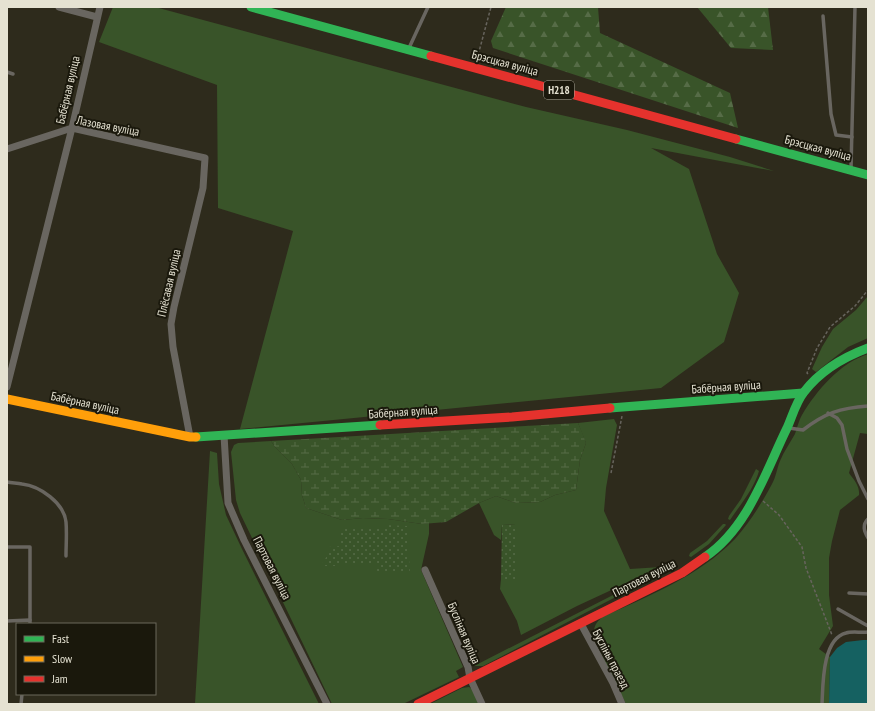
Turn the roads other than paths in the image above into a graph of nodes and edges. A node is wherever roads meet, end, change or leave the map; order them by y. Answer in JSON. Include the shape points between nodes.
{"nodes":[{"id":1,"x":59,"y":7,"type":"edge"},
{"id":2,"x":100,"y":7,"type":"edge"},
{"id":3,"x":251,"y":7,"type":"edge"},
{"id":4,"x":428,"y":7,"type":"edge"},
{"id":5,"x":855,"y":7,"type":"edge"},
{"id":6,"x":822,"y":16,"type":"dead end"},
{"id":7,"x":97,"y":17,"type":"junction"},
{"id":8,"x":409,"y":49,"type":"junction"},
{"id":9,"x":7,"y":72,"type":"edge"},
{"id":10,"x":12,"y":74,"type":"dead end"},
{"id":11,"x":72,"y":128,"type":"junction"},
{"id":12,"x":852,"y":137,"type":"junction"},
{"id":13,"x":7,"y":149,"type":"edge"},
{"id":14,"x":206,"y":158,"type":"joint"},
{"id":15,"x":851,"y":169,"type":"junction"},
{"id":16,"x":868,"y":174,"type":"edge"},
{"id":17,"x":868,"y":348,"type":"edge"},
{"id":18,"x":7,"y":387,"type":"edge"},
{"id":19,"x":803,"y":393,"type":"junction"},
{"id":20,"x":7,"y":398,"type":"edge"},
{"id":21,"x":868,"y":406,"type":"edge"},
{"id":22,"x":828,"y":413,"type":"junction"},
{"id":23,"x":788,"y":428,"type":"junction"},
{"id":24,"x":224,"y":436,"type":"junction"},
{"id":25,"x":190,"y":437,"type":"junction"},
{"id":26,"x":7,"y":482,"type":"edge"},
{"id":27,"x":868,"y":499,"type":"edge"},
{"id":28,"x":868,"y":519,"type":"edge"},
{"id":29,"x":868,"y":538,"type":"edge"},
{"id":30,"x":7,"y":547,"type":"edge"},
{"id":31,"x":66,"y":556,"type":"dead end"},
{"id":32,"x":425,"y":570,"type":"dead end"},
{"id":33,"x":849,"y":593,"type":"dead end"},
{"id":34,"x":868,"y":594,"type":"edge"},
{"id":35,"x":838,"y":609,"type":"dead end"},
{"id":36,"x":7,"y":621,"type":"edge"},
{"id":37,"x":30,"y":622,"type":"edge"},
{"id":38,"x":581,"y":624,"type":"junction"},
{"id":39,"x":868,"y":626,"type":"edge"},
{"id":40,"x":868,"y":632,"type":"edge"},
{"id":41,"x":470,"y":678,"type":"junction"},
{"id":42,"x":327,"y":704,"type":"edge"},
{"id":43,"x":418,"y":704,"type":"edge"},
{"id":44,"x":482,"y":704,"type":"edge"},
{"id":45,"x":622,"y":704,"type":"edge"},
{"id":46,"x":822,"y":704,"type":"edge"}],
"edges":[{"from":1,"to":7,"type":"street"},
{"from":2,"to":7,"type":"street","name":"Бабёрная вуліца"},
{"from":3,"to":8,"type":"street","name":"Брэсцкая вуліца","number":"Н218"},
{"from":4,"to":8,"type":"lane"},
{"from":5,"to":12,"type":"lane"},
{"from":6,"to":12,"type":"lane","via":[[831,114],[836,135]]},
{"from":7,"to":11,"type":"street","name":"Бабёрная вуліца"},
{"from":8,"to":15,"type":"street","name":"Брэсцкая вуліца","number":"Н218"},
{"from":9,"to":10,"type":"lane"},
{"from":11,"to":13,"type":"street","name":"Лазовая вуліца"},
{"from":11,"to":14,"type":"street","name":"Лазовая вуліца"},
{"from":11,"to":18,"type":"street","name":"Бабёрная вуліца"},
{"from":12,"to":15,"type":"lane"},
{"from":14,"to":25,"type":"street","name":"Плёсавая вуліца","via":[[203,188],[171,324]]},
{"from":15,"to":16,"type":"street","name":"Брэсцкая вуліца","number":"Н218"},
{"from":17,"to":19,"type":"street","via":[[854,353],[824,372]]},
{"from":19,"to":23,"type":"street","name":"Партовая вуліца"},
{"from":19,"to":24,"type":"street","name":"Бабёрная вуліца","via":[[512,417]]},
{"from":20,"to":25,"type":"street","name":"Бабёрная вуліца"},
{"from":21,"to":22,"type":"lane"},
{"from":22,"to":23,"type":"lane","via":[[803,430]]},
{"from":22,"to":27,"type":"lane","via":[[837,418],[842,425],[846,449]]},
{"from":23,"to":38,"type":"street","name":"Партовая вуліца","via":[[746,514],[732,533],[682,573]]},
{"from":24,"to":25,"type":"street","name":"Бабёрная вуліца"},
{"from":24,"to":42,"type":"street","name":"Партовая вуліца","via":[[228,503]]},
{"from":26,"to":31,"type":"lane","via":[[24,484],[52,497],[66,521]]},
{"from":28,"to":29,"type":"lane","via":[[863,529]]},
{"from":30,"to":37,"type":"lane","via":[[30,547]]},
{"from":32,"to":41,"type":"street","name":"Бусліная вуліца","via":[[468,667]]},
{"from":33,"to":34,"type":"lane"},
{"from":35,"to":39,"type":"lane"},
{"from":36,"to":37,"type":"lane"},
{"from":38,"to":41,"type":"street","name":"Партовая вуліца"},
{"from":38,"to":45,"type":"street","name":"Бусліны праезд"},
{"from":40,"to":46,"type":"lane","via":[[845,633],[834,641],[826,661]]},
{"from":41,"to":43,"type":"street","name":"Партовая вуліца"},
{"from":41,"to":44,"type":"street","name":"Бусліная вуліца"}]}
